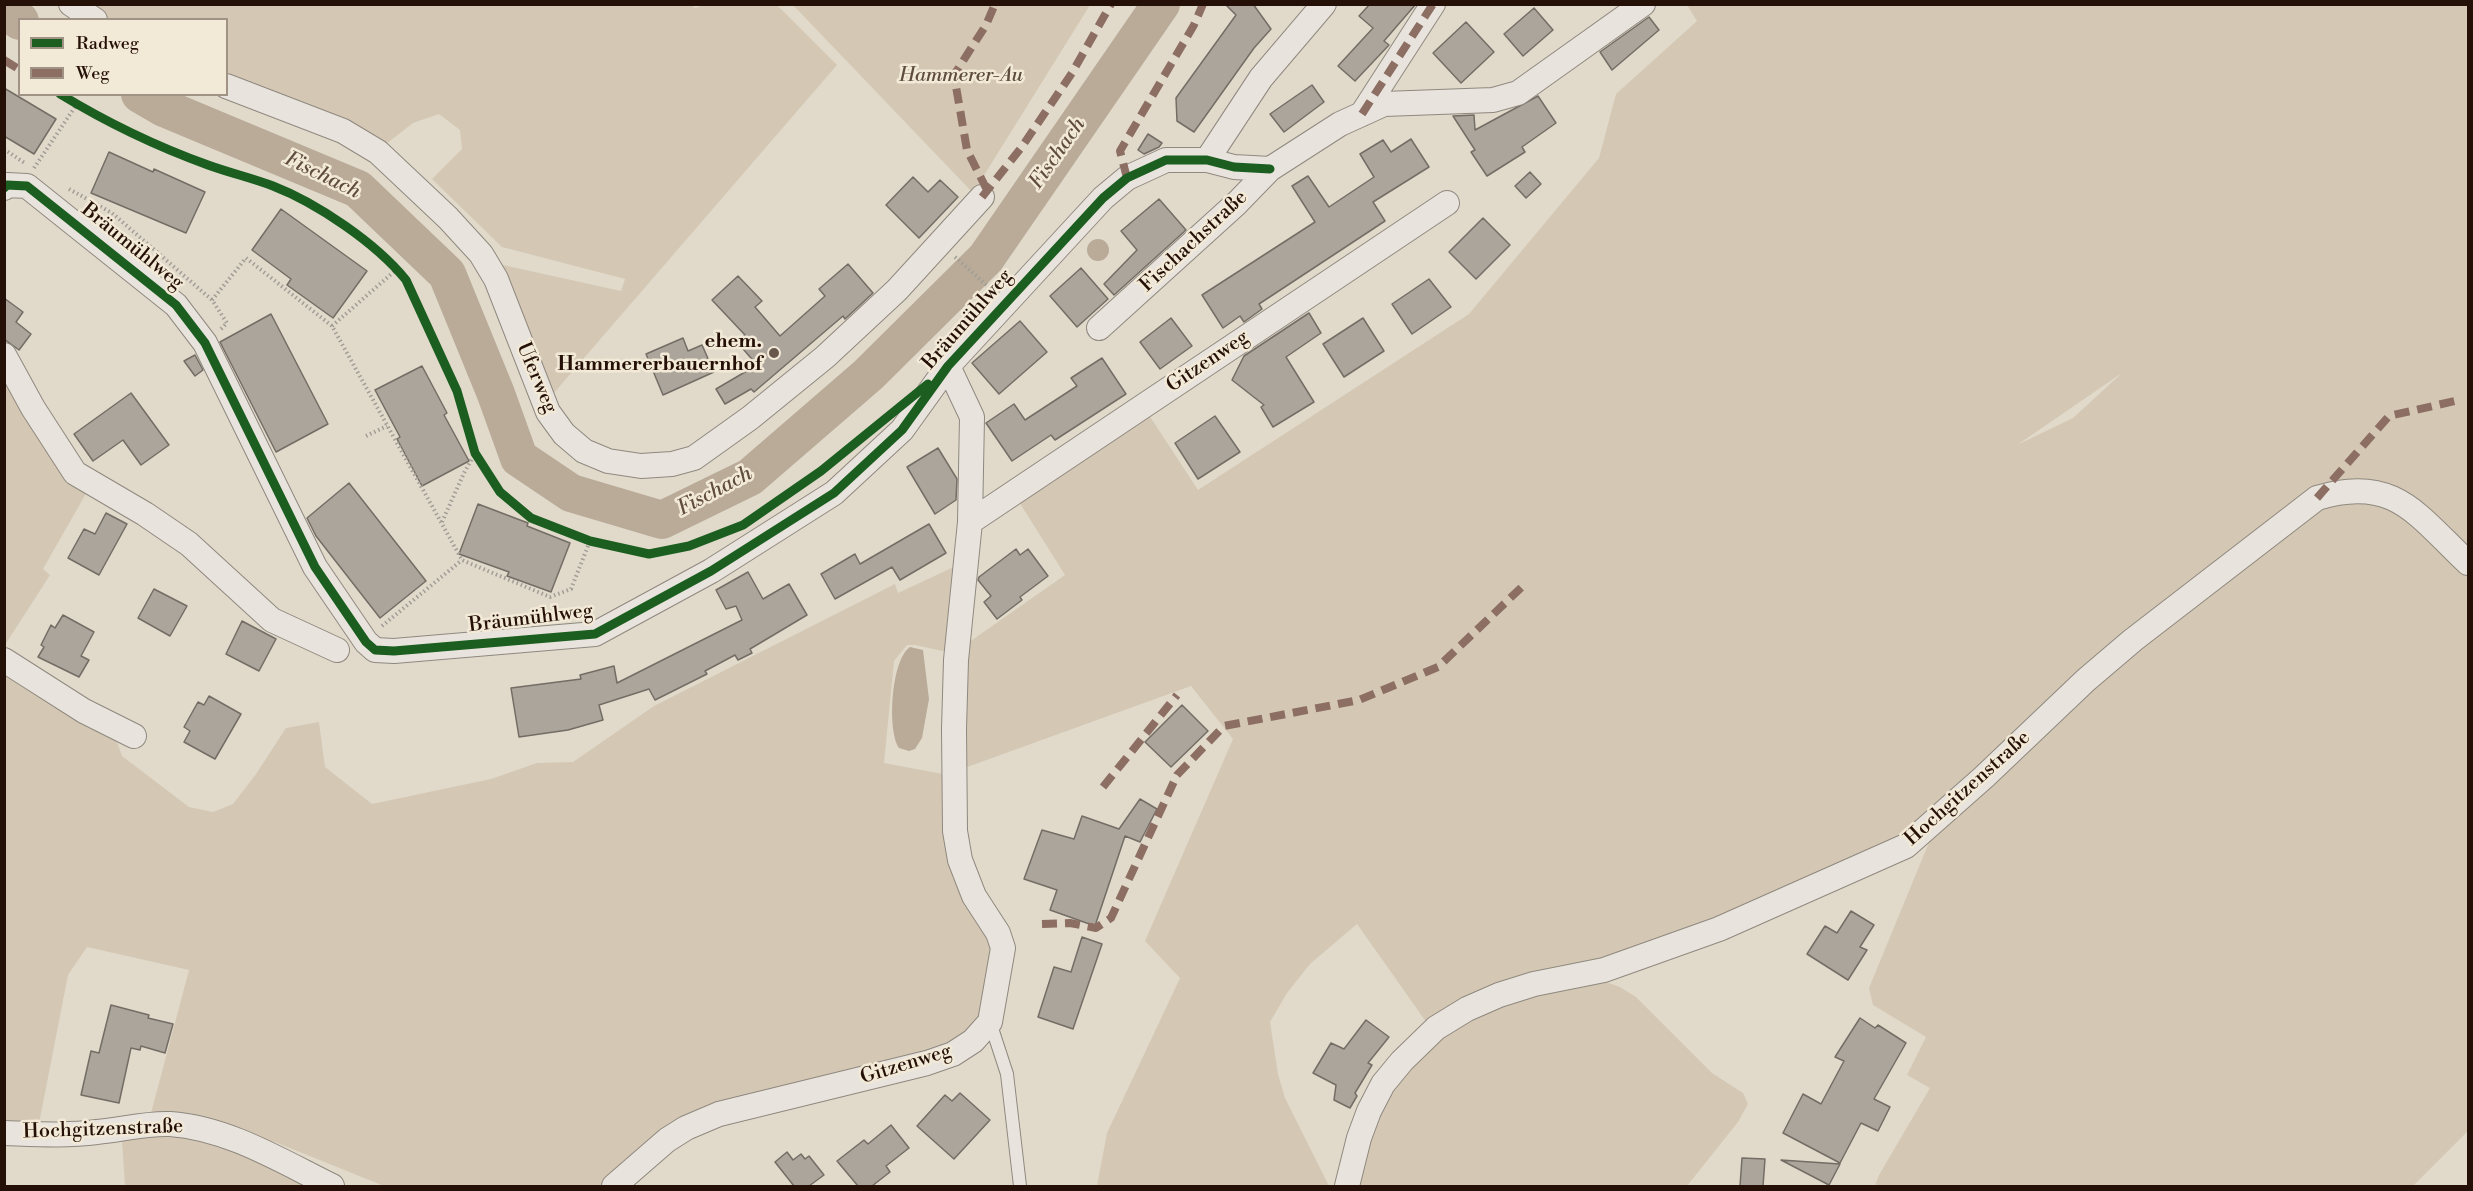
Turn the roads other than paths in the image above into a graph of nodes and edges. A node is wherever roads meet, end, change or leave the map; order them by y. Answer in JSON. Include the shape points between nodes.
{"nodes":[{"id":1,"x":71,"y":4,"type":"edge"},
{"id":2,"x":1324,"y":4,"type":"edge"},
{"id":3,"x":1434,"y":4,"type":"edge"},
{"id":4,"x":1642,"y":4,"type":"edge"},
{"id":5,"x":92,"y":18,"type":"edge"},
{"id":6,"x":228,"y":87,"type":"edge"},
{"id":7,"x":1362,"y":114,"type":"junction"},
{"id":8,"x":1207,"y":160,"type":"junction"},
{"id":9,"x":1270,"y":169,"type":"junction"},
{"id":10,"x":27,"y":179,"type":"edge"},
{"id":11,"x":981,"y":197,"type":"dead end"},
{"id":12,"x":1447,"y":203,"type":"dead end"},
{"id":13,"x":1099,"y":328,"type":"dead end"},
{"id":14,"x":4,"y":355,"type":"edge"},
{"id":15,"x":948,"y":366,"type":"junction"},
{"id":16,"x":970,"y":522,"type":"junction"},
{"id":17,"x":2469,"y":563,"type":"edge"},
{"id":18,"x":366,"y":642,"type":"junction"},
{"id":19,"x":337,"y":650,"type":"joint"},
{"id":20,"x":4,"y":660,"type":"edge"},
{"id":21,"x":134,"y":736,"type":"dead end"},
{"id":22,"x":990,"y":1022,"type":"junction"},
{"id":23,"x":4,"y":1133,"type":"edge"},
{"id":24,"x":332,"y":1186,"type":"edge"},
{"id":25,"x":614,"y":1186,"type":"edge"},
{"id":26,"x":1020,"y":1186,"type":"edge"},
{"id":27,"x":1347,"y":1186,"type":"edge"}],
"edges":[{"from":1,"to":5,"type":"street"},
{"from":2,"to":8,"type":"street","via":[[1261,78]]},
{"from":3,"to":7,"type":"street"},
{"from":4,"to":7,"type":"street","name":"Fischachstraße","via":[[1518,93],[1493,100],[1384,104]]},
{"from":6,"to":11,"type":"street","name":"Uferweg","via":[[343,131],[378,152],[481,254],[496,279],[548,412],[564,434],[584,451],[608,461],[641,466],[693,458],[750,418],[825,357],[897,290]]},
{"from":7,"to":9,"type":"street","name":"Fischachstraße"},
{"from":8,"to":9,"type":"street","name":"Bräumühlweg","via":[[1234,167]]},
{"from":8,"to":15,"type":"street","name":"Bräumühlweg","via":[[1166,160],[1127,178],[1103,198]]},
{"from":9,"to":13,"type":"street","name":"Fischachstraße"},
{"from":10,"to":18,"type":"street","name":"Bräumühlweg","via":[[176,305],[205,343],[315,567]]},
{"from":12,"to":16,"type":"street","name":"Gitzenweg"},
{"from":14,"to":19,"type":"street","via":[[75,473],[189,544],[272,620]]},
{"from":15,"to":16,"type":"street","via":[[972,417]]},
{"from":15,"to":18,"type":"street","name":"Bräumühlweg","via":[[902,430],[834,493],[711,571],[595,634],[394,651],[375,650]]},
{"from":16,"to":22,"type":"street","via":[[956,660],[954,811],[960,860],[1003,948]]},
{"from":17,"to":27,"type":"street","name":"Hochgitzenstraße","via":[[2406,504],[2390,496],[2354,489],[2317,498],[2133,640],[1906,846],[1719,929],[1604,970],[1499,995],[1436,1028],[1383,1084],[1359,1138]]},
{"from":18,"to":19,"type":"lane"},
{"from":20,"to":21,"type":"street","via":[[84,711]]},
{"from":22,"to":25,"type":"street","name":"Gitzenweg","via":[[973,1041],[953,1054],[719,1114],[686,1128]]},
{"from":22,"to":26,"type":"lane","via":[[1007,1074]]},
{"from":23,"to":24,"type":"street","name":"Hochgitzenstraße","via":[[50,1135],[168,1124],[193,1127],[234,1138]]}]}
